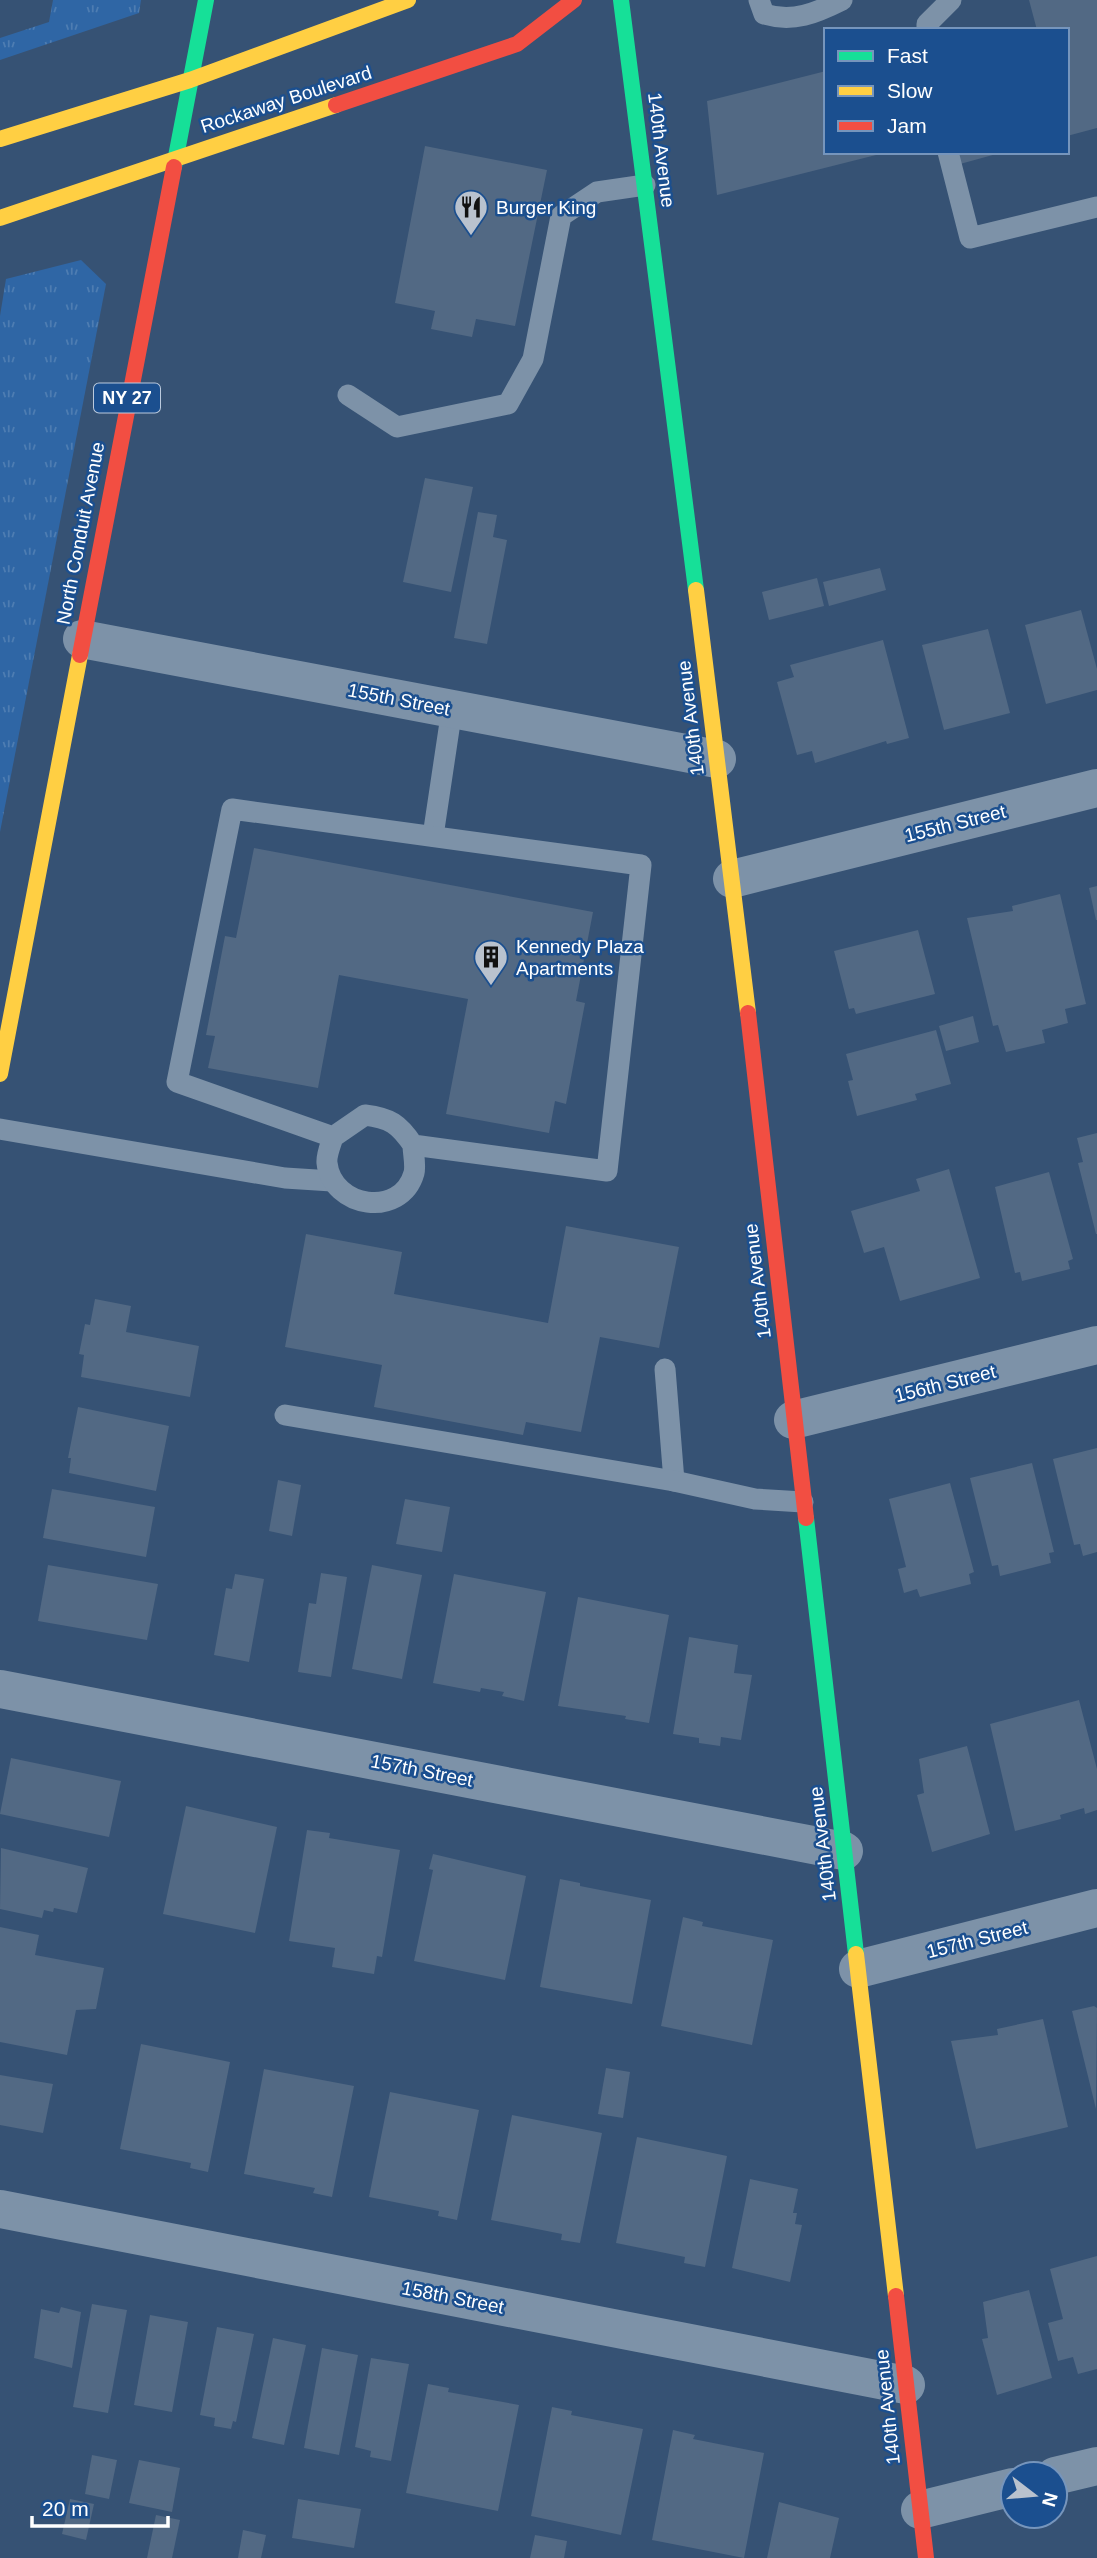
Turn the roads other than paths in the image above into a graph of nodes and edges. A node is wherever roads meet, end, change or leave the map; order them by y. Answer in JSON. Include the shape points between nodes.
{"nodes":[{"id":1,"x":206,"y":0,"type":"edge"},
{"id":2,"x":408,"y":0,"type":"edge"},
{"id":3,"x":575,"y":0,"type":"edge"},
{"id":4,"x":621,"y":0,"type":"edge"},
{"id":5,"x":759,"y":0,"type":"edge"},
{"id":6,"x":842,"y":0,"type":"edge"},
{"id":7,"x":951,"y":0,"type":"edge"},
{"id":8,"x":927,"y":27,"type":"edge"},
{"id":9,"x":190,"y":80,"type":"junction"},
{"id":10,"x":0,"y":139,"type":"edge"},
{"id":11,"x":949,"y":154,"type":"edge"},
{"id":12,"x":175,"y":158,"type":"junction"},
{"id":13,"x":645,"y":185,"type":"junction"},
{"id":14,"x":1097,"y":207,"type":"edge"},
{"id":15,"x":0,"y":218,"type":"edge"},
{"id":16,"x":348,"y":395,"type":"dead end"},
{"id":17,"x":82,"y":639,"type":"junction"},
{"id":18,"x":452,"y":709,"type":"junction"},
{"id":19,"x":717,"y":759,"type":"junction"},
{"id":20,"x":1097,"y":788,"type":"edge"},
{"id":21,"x":432,"y":836,"type":"junction"},
{"id":22,"x":732,"y":879,"type":"junction"},
{"id":23,"x":0,"y":1074,"type":"edge"},
{"id":24,"x":0,"y":1129,"type":"edge"},
{"id":25,"x":333,"y":1137,"type":"junction"},
{"id":26,"x":413,"y":1145,"type":"junction"},
{"id":27,"x":332,"y":1181,"type":"junction"},
{"id":28,"x":1097,"y":1345,"type":"edge"},
{"id":29,"x":665,"y":1369,"type":"dead end"},
{"id":30,"x":285,"y":1415,"type":"dead end"},
{"id":31,"x":793,"y":1420,"type":"junction"},
{"id":32,"x":674,"y":1481,"type":"junction"},
{"id":33,"x":803,"y":1502,"type":"junction"},
{"id":34,"x":0,"y":1689,"type":"edge"},
{"id":35,"x":844,"y":1850,"type":"junction"},
{"id":36,"x":1097,"y":1908,"type":"edge"},
{"id":37,"x":858,"y":1969,"type":"junction"},
{"id":38,"x":0,"y":2209,"type":"edge"},
{"id":39,"x":906,"y":2385,"type":"junction"},
{"id":40,"x":1097,"y":2466,"type":"edge"},
{"id":41,"x":1069,"y":2473,"type":"edge"},
{"id":42,"x":999,"y":2490,"type":"edge"},
{"id":43,"x":920,"y":2510,"type":"junction"},
{"id":44,"x":926,"y":2558,"type":"edge"}],
"edges":[{"from":1,"to":9,"type":"street","name":"North Conduit Avenue","number":"NY 27"},
{"from":2,"to":9,"type":"street"},
{"from":3,"to":12,"type":"street","name":"Rockaway Boulevard","via":[[517,44]]},
{"from":4,"to":13,"type":"street","name":"140th Avenue"},
{"from":5,"to":6,"type":"lane","via":[[764,13],[783,20]]},
{"from":7,"to":8,"type":"lane"},
{"from":9,"to":10,"type":"street"},
{"from":9,"to":12,"type":"street","name":"North Conduit Avenue","number":"NY 27"},
{"from":11,"to":14,"type":"lane","via":[[970,238]]},
{"from":12,"to":15,"type":"street","name":"Rockaway Boulevard"},
{"from":12,"to":17,"type":"street","name":"North Conduit Avenue","number":"NY 27"},
{"from":13,"to":16,"type":"lane","via":[[597,192],[561,216],[533,359],[508,404],[397,427]]},
{"from":13,"to":19,"type":"street","name":"140th Avenue"},
{"from":17,"to":18,"type":"street","name":"155th Street"},
{"from":17,"to":23,"type":"street","name":"North Conduit Avenue","number":"NY 27"},
{"from":18,"to":19,"type":"street","name":"155th Street"},
{"from":18,"to":21,"type":"lane"},
{"from":19,"to":22,"type":"street","name":"140th Avenue"},
{"from":20,"to":22,"type":"street","name":"155th Street"},
{"from":21,"to":25,"type":"lane","via":[[232,809],[177,1082]]},
{"from":21,"to":26,"type":"lane","via":[[641,865],[607,1171]]},
{"from":22,"to":31,"type":"street","name":"140th Avenue"},
{"from":24,"to":27,"type":"lane","via":[[285,1178]]},
{"from":25,"to":26,"type":"lane","via":[[365,1115],[388,1118]]},
{"from":25,"to":27,"type":"lane","via":[[326,1161]]},
{"from":26,"to":27,"type":"lane","via":[[414,1172],[391,1199],[371,1204],[348,1198]]},
{"from":28,"to":31,"type":"street","name":"156th Street"},
{"from":29,"to":32,"type":"lane"},
{"from":30,"to":32,"type":"lane"},
{"from":31,"to":33,"type":"street","name":"140th Avenue"},
{"from":32,"to":33,"type":"lane","via":[[755,1499]]},
{"from":33,"to":35,"type":"street","name":"140th Avenue"},
{"from":34,"to":35,"type":"street","name":"157th Street"},
{"from":35,"to":37,"type":"street","name":"140th Avenue"},
{"from":36,"to":37,"type":"street","name":"157th Street"},
{"from":37,"to":39,"type":"street","name":"140th Avenue"},
{"from":38,"to":39,"type":"street","name":"158th Street"},
{"from":39,"to":43,"type":"street","name":"140th Avenue"},
{"from":40,"to":41,"type":"street"},
{"from":42,"to":43,"type":"street"},
{"from":43,"to":44,"type":"street","name":"140th Avenue"}]}
